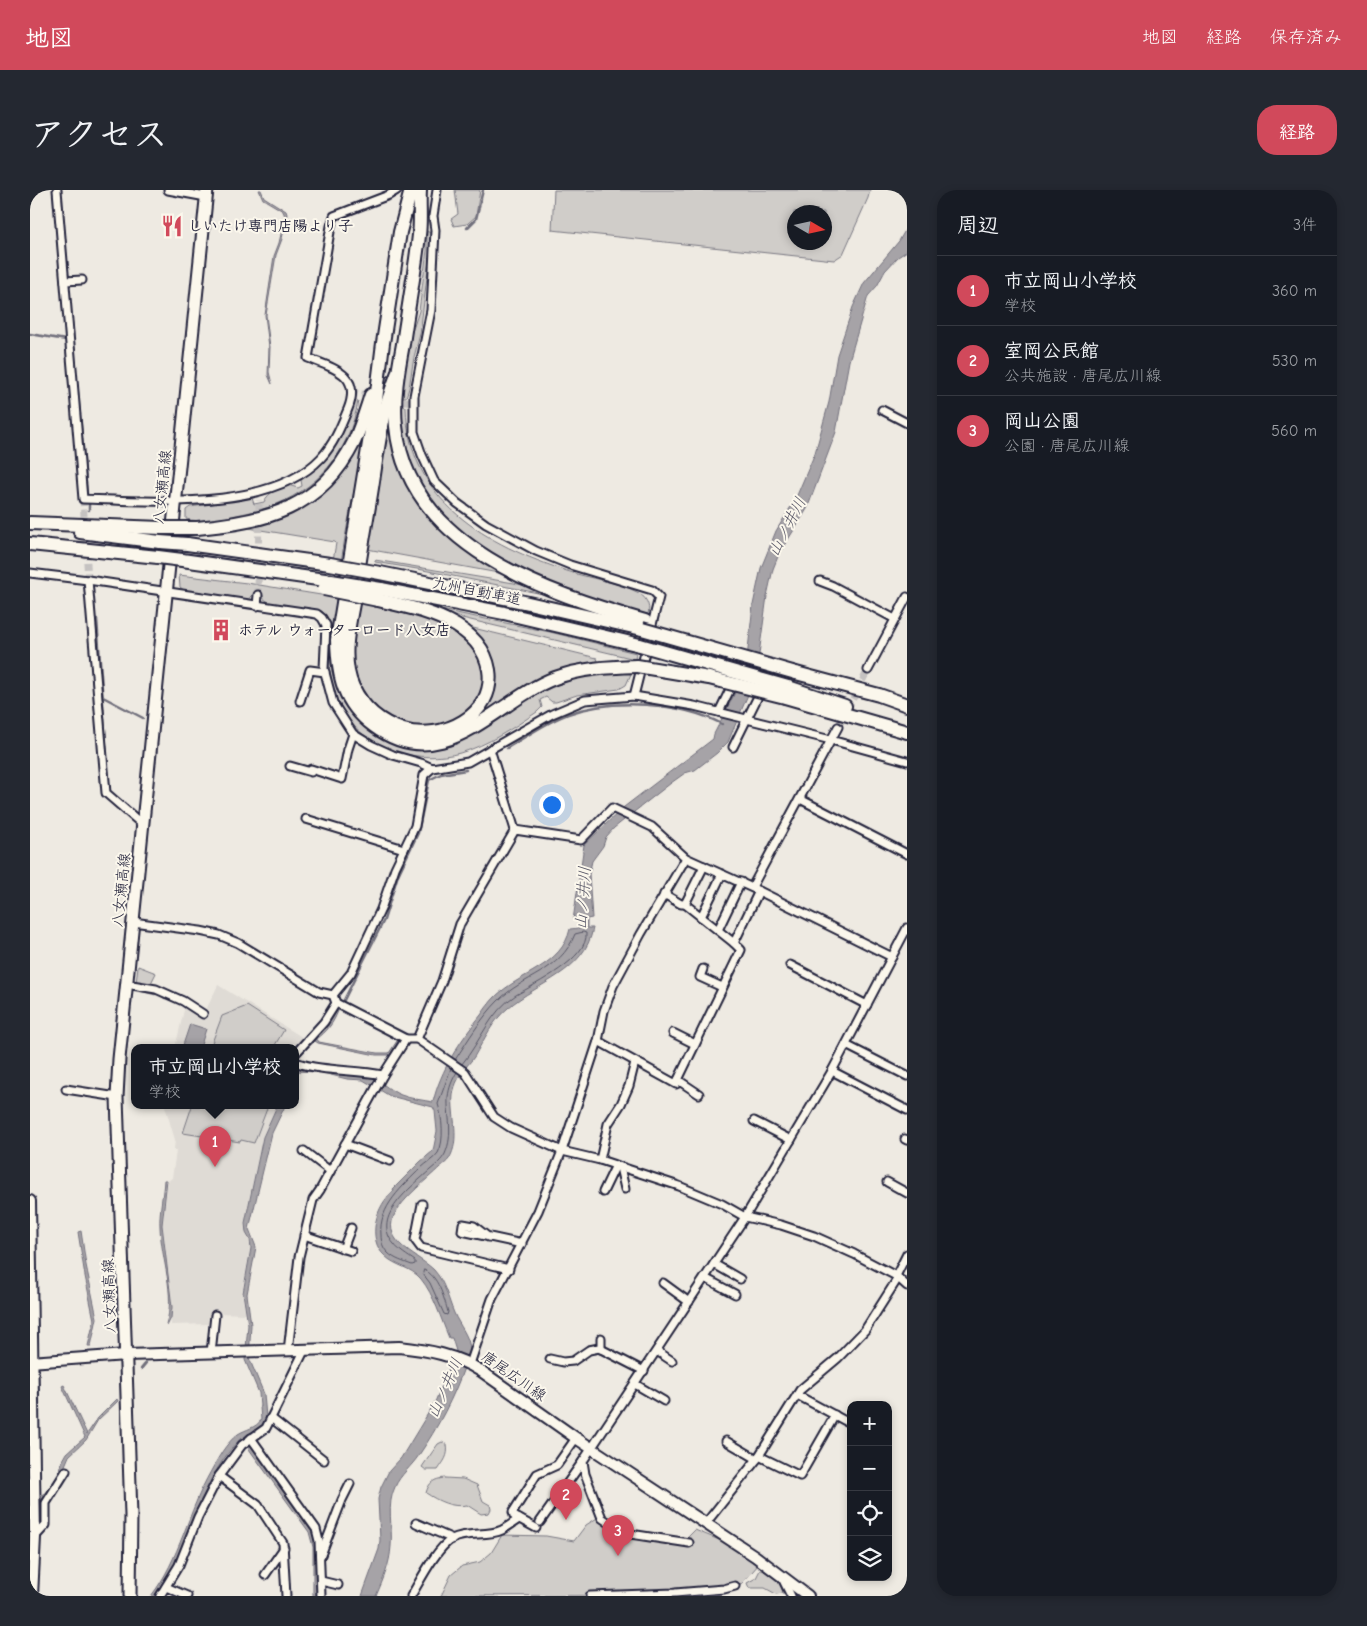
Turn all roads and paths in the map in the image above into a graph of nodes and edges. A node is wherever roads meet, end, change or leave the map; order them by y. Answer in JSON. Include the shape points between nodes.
{"nodes":[{"id":1,"x":57,"y":190,"type":"edge"},
{"id":2,"x":168,"y":190,"type":"edge"},
{"id":3,"x":398,"y":190,"type":"edge"},
{"id":4,"x":412,"y":190,"type":"edge"},
{"id":5,"x":420,"y":190,"type":"edge"},
{"id":6,"x":437,"y":190,"type":"edge"},
{"id":7,"x":206,"y":194,"type":"edge"},
{"id":8,"x":82,"y":280,"type":"dead end"},
{"id":9,"x":65,"y":281,"type":"junction"},
{"id":10,"x":380,"y":369,"type":"junction"},
{"id":11,"x":398,"y":372,"type":"junction"},
{"id":12,"x":882,"y":410,"type":"dead end"},
{"id":13,"x":907,"y":423,"type":"edge"},
{"id":14,"x":259,"y":490,"type":"junction"},
{"id":15,"x":259,"y":500,"type":"tunnel mouth"},
{"id":16,"x":176,"y":501,"type":"junction"},
{"id":17,"x":30,"y":525,"type":"edge"},
{"id":18,"x":30,"y":544,"type":"edge"},
{"id":19,"x":30,"y":572,"type":"edge"},
{"id":20,"x":88,"y":580,"type":"junction"},
{"id":21,"x":820,"y":581,"type":"dead end"},
{"id":22,"x":166,"y":592,"type":"junction"},
{"id":23,"x":258,"y":595,"type":"tunnel mouth"},
{"id":24,"x":379,"y":595,"type":"junction"},
{"id":25,"x":907,"y":597,"type":"edge"},
{"id":26,"x":258,"y":606,"type":"junction"},
{"id":27,"x":895,"y":619,"type":"junction"},
{"id":28,"x":644,"y":625,"type":"junction"},
{"id":29,"x":740,"y":669,"type":"dead end"},
{"id":30,"x":868,"y":670,"type":"tunnel mouth"},
{"id":31,"x":325,"y":672,"type":"junction"},
{"id":32,"x":770,"y":672,"type":"dead end"},
{"id":33,"x":786,"y":692,"type":"junction"},
{"id":34,"x":634,"y":696,"type":"junction"},
{"id":35,"x":300,"y":701,"type":"dead end"},
{"id":36,"x":907,"y":705,"type":"edge"},
{"id":37,"x":721,"y":713,"type":"junction"},
{"id":38,"x":744,"y":718,"type":"junction"},
{"id":39,"x":838,"y":726,"type":"tunnel mouth"},
{"id":40,"x":907,"y":726,"type":"edge"},
{"id":41,"x":907,"y":732,"type":"edge"},
{"id":42,"x":353,"y":734,"type":"junction"},
{"id":43,"x":831,"y":740,"type":"junction"},
{"id":44,"x":733,"y":747,"type":"dead end"},
{"id":45,"x":490,"y":750,"type":"junction"},
{"id":46,"x":907,"y":761,"type":"edge"},
{"id":47,"x":290,"y":766,"type":"dead end"},
{"id":48,"x":432,"y":768,"type":"junction"},
{"id":49,"x":800,"y":800,"type":"junction"},
{"id":50,"x":306,"y":819,"type":"dead end"},
{"id":51,"x":143,"y":825,"type":"junction"},
{"id":52,"x":514,"y":830,"type":"junction"},
{"id":53,"x":404,"y":849,"type":"junction"},
{"id":54,"x":907,"y":854,"type":"edge"},
{"id":55,"x":686,"y":858,"type":"junction"},
{"id":56,"x":704,"y":866,"type":"junction"},
{"id":57,"x":722,"y":874,"type":"junction"},
{"id":58,"x":741,"y":882,"type":"junction"},
{"id":59,"x":755,"y":889,"type":"junction"},
{"id":60,"x":664,"y":894,"type":"junction"},
{"id":61,"x":685,"y":904,"type":"junction"},
{"id":62,"x":701,"y":917,"type":"junction"},
{"id":63,"x":133,"y":922,"type":"junction"},
{"id":64,"x":718,"y":930,"type":"junction"},
{"id":65,"x":906,"y":932,"type":"edge"},
{"id":66,"x":734,"y":943,"type":"junction"},
{"id":67,"x":892,"y":957,"type":"junction"},
{"id":68,"x":790,"y":965,"type":"dead end"},
{"id":69,"x":703,"y":969,"type":"dead end"},
{"id":70,"x":126,"y":984,"type":"junction"},
{"id":71,"x":722,"y":987,"type":"junction"},
{"id":72,"x":333,"y":995,"type":"junction"},
{"id":73,"x":336,"y":1002,"type":"junction"},
{"id":74,"x":867,"y":1005,"type":"junction"},
{"id":75,"x":203,"y":1014,"type":"dead end"},
{"id":76,"x":673,"y":1033,"type":"dead end"},
{"id":77,"x":406,"y":1039,"type":"junction"},
{"id":78,"x":417,"y":1039,"type":"junction"},
{"id":79,"x":598,"y":1040,"type":"junction"},
{"id":80,"x":695,"y":1044,"type":"junction"},
{"id":81,"x":846,"y":1045,"type":"junction"},
{"id":82,"x":299,"y":1050,"type":"edge"},
{"id":83,"x":635,"y":1062,"type":"junction"},
{"id":84,"x":299,"y":1063,"type":"edge"},
{"id":85,"x":832,"y":1071,"type":"junction"},
{"id":86,"x":907,"y":1076,"type":"edge"},
{"id":87,"x":381,"y":1078,"type":"junction"},
{"id":88,"x":678,"y":1080,"type":"junction"},
{"id":89,"x":66,"y":1090,"type":"dead end"},
{"id":90,"x":699,"y":1094,"type":"dead end"},
{"id":91,"x":117,"y":1098,"type":"junction"},
{"id":92,"x":907,"y":1110,"type":"edge"},
{"id":93,"x":754,"y":1121,"type":"dead end"},
{"id":94,"x":791,"y":1140,"type":"junction"},
{"id":95,"x":345,"y":1144,"type":"junction"},
{"id":96,"x":304,"y":1151,"type":"dead end"},
{"id":97,"x":562,"y":1151,"type":"junction"},
{"id":98,"x":600,"y":1160,"type":"junction"},
{"id":99,"x":390,"y":1161,"type":"dead end"},
{"id":100,"x":618,"y":1166,"type":"junction"},
{"id":101,"x":330,"y":1171,"type":"junction"},
{"id":102,"x":886,"y":1182,"type":"dead end"},
{"id":103,"x":624,"y":1189,"type":"dead end"},
{"id":104,"x":603,"y":1192,"type":"dead end"},
{"id":105,"x":907,"y":1193,"type":"edge"},
{"id":106,"x":30,"y":1201,"type":"edge"},
{"id":107,"x":422,"y":1204,"type":"dead end"},
{"id":108,"x":745,"y":1216,"type":"junction"},
{"id":109,"x":352,"y":1228,"type":"dead end"},
{"id":110,"x":304,"y":1235,"type":"junction"},
{"id":111,"x":488,"y":1237,"type":"dead end"},
{"id":112,"x":522,"y":1244,"type":"junction"},
{"id":113,"x":907,"y":1254,"type":"edge"},
{"id":114,"x":714,"y":1264,"type":"junction"},
{"id":115,"x":508,"y":1269,"type":"junction"},
{"id":116,"x":897,"y":1277,"type":"junction"},
{"id":117,"x":705,"y":1278,"type":"junction"},
{"id":118,"x":740,"y":1279,"type":"dead end"},
{"id":119,"x":663,"y":1283,"type":"dead end"},
{"id":120,"x":907,"y":1286,"type":"edge"},
{"id":121,"x":736,"y":1294,"type":"dead end"},
{"id":122,"x":689,"y":1302,"type":"junction"},
{"id":123,"x":215,"y":1315,"type":"dead end"},
{"id":124,"x":601,"y":1338,"type":"dead end"},
{"id":125,"x":601,"y":1349,"type":"junction"},
{"id":126,"x":304,"y":1350,"type":"junction"},
{"id":127,"x":288,"y":1351,"type":"junction"},
{"id":128,"x":657,"y":1351,"type":"junction"},
{"id":129,"x":211,"y":1352,"type":"junction"},
{"id":130,"x":126,"y":1355,"type":"junction"},
{"id":131,"x":550,"y":1359,"type":"dead end"},
{"id":132,"x":672,"y":1361,"type":"dead end"},
{"id":133,"x":31,"y":1362,"type":"edge"},
{"id":134,"x":469,"y":1363,"type":"junction"},
{"id":135,"x":644,"y":1371,"type":"junction"},
{"id":136,"x":635,"y":1384,"type":"junction"},
{"id":137,"x":797,"y":1395,"type":"junction"},
{"id":138,"x":664,"y":1401,"type":"dead end"},
{"id":139,"x":835,"y":1415,"type":"junction"},
{"id":140,"x":271,"y":1418,"type":"junction"},
{"id":141,"x":847,"y":1422,"type":"edge"},
{"id":142,"x":251,"y":1438,"type":"junction"},
{"id":143,"x":576,"y":1438,"type":"junction"},
{"id":144,"x":726,"y":1441,"type":"dead end"},
{"id":145,"x":591,"y":1448,"type":"junction"},
{"id":146,"x":758,"y":1457,"type":"junction"},
{"id":147,"x":324,"y":1460,"type":"dead end"},
{"id":148,"x":583,"y":1461,"type":"junction"},
{"id":149,"x":32,"y":1469,"type":"edge"},
{"id":150,"x":66,"y":1471,"type":"dead end"},
{"id":151,"x":219,"y":1476,"type":"junction"},
{"id":152,"x":350,"y":1484,"type":"dead end"},
{"id":153,"x":519,"y":1519,"type":"junction"},
{"id":154,"x":416,"y":1523,"type":"dead end"},
{"id":155,"x":706,"y":1523,"type":"junction"},
{"id":156,"x":35,"y":1537,"type":"junction"},
{"id":157,"x":453,"y":1539,"type":"junction"},
{"id":158,"x":689,"y":1543,"type":"dead end"},
{"id":159,"x":284,"y":1548,"type":"junction"},
{"id":160,"x":320,"y":1560,"type":"junction"},
{"id":161,"x":780,"y":1574,"type":"junction"},
{"id":162,"x":265,"y":1575,"type":"dead end"},
{"id":163,"x":321,"y":1581,"type":"junction"},
{"id":164,"x":338,"y":1586,"type":"dead end"},
{"id":165,"x":735,"y":1586,"type":"dead end"},
{"id":166,"x":166,"y":1587,"type":"junction"},
{"id":167,"x":32,"y":1596,"type":"edge"},
{"id":168,"x":130,"y":1596,"type":"edge"},
{"id":169,"x":160,"y":1596,"type":"edge"},
{"id":170,"x":187,"y":1596,"type":"edge"},
{"id":171,"x":286,"y":1596,"type":"edge"},
{"id":172,"x":321,"y":1596,"type":"edge"},
{"id":173,"x":411,"y":1596,"type":"edge"},
{"id":174,"x":590,"y":1596,"type":"edge"},
{"id":175,"x":791,"y":1596,"type":"edge"},
{"id":176,"x":808,"y":1596,"type":"edge"}],
"edges":[{"from":1,"to":9,"type":"street"},
{"from":2,"to":7,"type":"street"},
{"from":3,"to":14,"type":"street","via":[[334,216],[331,226],[308,358],[347,377],[351,390],[350,405],[342,425],[320,460],[283,484]]},
{"from":4,"to":10,"type":"highway","via":[[400,232]]},
{"from":5,"to":11,"type":"highway","via":[[420,233]]},
{"from":6,"to":34,"type":"street","via":[[433,216],[431,310],[414,396],[414,432],[422,455],[434,481],[486,524],[536,551],[652,590],[659,597]]},
{"from":7,"to":16,"type":"main road","name":"八女瀬高線"},
{"from":8,"to":9,"type":"street"},
{"from":9,"to":16,"type":"street","via":[[83,499]]},
{"from":10,"to":17,"type":"highway","bridge":true,"via":[[354,442],[320,489],[303,501],[269,516],[197,528]]},
{"from":10,"to":33,"type":"highway","bridge":true,"via":[[338,640],[340,678],[346,694],[366,720],[405,741],[436,742],[468,732],[554,678],[599,667],[637,666]]},
{"from":11,"to":24,"type":"highway","via":[[385,411],[348,635],[347,664],[353,687],[361,700],[386,724],[422,733],[460,724],[472,716],[482,704],[490,677],[482,650],[470,635],[442,618]]},
{"from":11,"to":28,"type":"highway","via":[[396,428],[407,471],[420,495],[449,528],[468,544],[535,583]]},
{"from":12,"to":13,"type":"street"},
{"from":14,"to":15,"type":"street"},
{"from":14,"to":16,"type":"street"},
{"from":16,"to":22,"type":"main road","name":"八女瀬高線"},
{"from":17,"to":28,"type":"highway","name":"九州自動車道","bridge":true,"via":[[330,564]]},
{"from":18,"to":24,"type":"highway","name":"九州自動車道","bridge":true,"via":[[104,551]]},
{"from":19,"to":20,"type":"street"},
{"from":20,"to":22,"type":"street"},
{"from":20,"to":51,"type":"street","via":[[106,793]]},
{"from":21,"to":27,"type":"street"},
{"from":22,"to":26,"type":"street"},
{"from":22,"to":51,"type":"main road","name":"八女瀬高線"},
{"from":23,"to":26,"type":"street"},
{"from":24,"to":33,"type":"highway","name":"九州自動車道","bridge":true,"via":[[512,614],[640,646]]},
{"from":25,"to":27,"type":"street"},
{"from":26,"to":31,"type":"street","via":[[317,614],[322,618],[326,625]]},
{"from":27,"to":30,"type":"street"},
{"from":28,"to":36,"type":"highway","name":"九州自動車道","bridge":true},
{"from":29,"to":37,"type":"street"},
{"from":31,"to":35,"type":"street","via":[[310,670]]},
{"from":31,"to":42,"type":"street","via":[[332,703]]},
{"from":32,"to":38,"type":"street"},
{"from":33,"to":40,"type":"highway","name":"九州自動車道"},
{"from":33,"to":41,"type":"highway"},
{"from":34,"to":37,"type":"street"},
{"from":34,"to":45,"type":"street","via":[[585,700],[552,714]]},
{"from":37,"to":38,"type":"street"},
{"from":38,"to":43,"type":"street"},
{"from":38,"to":44,"type":"street"},
{"from":39,"to":43,"type":"street"},
{"from":42,"to":47,"type":"street","via":[[342,779]]},
{"from":42,"to":48,"type":"street","via":[[371,745]]},
{"from":43,"to":46,"type":"street"},
{"from":43,"to":49,"type":"street"},
{"from":45,"to":48,"type":"street","via":[[468,762]]},
{"from":45,"to":52,"type":"street"},
{"from":48,"to":53,"type":"street","via":[[424,774],[415,826]]},
{"from":49,"to":54,"type":"street"},
{"from":49,"to":59,"type":"street"},
{"from":50,"to":53,"type":"street"},
{"from":51,"to":63,"type":"main road","name":"八女瀬高線"},
{"from":52,"to":55,"type":"street","via":[[581,840],[612,808],[652,827]]},
{"from":52,"to":78,"type":"street","via":[[460,924],[442,980]]},
{"from":53,"to":72,"type":"street","via":[[369,937],[351,973]]},
{"from":55,"to":56,"type":"street"},
{"from":55,"to":60,"type":"street"},
{"from":56,"to":57,"type":"street"},
{"from":56,"to":61,"type":"street"},
{"from":57,"to":58,"type":"street"},
{"from":57,"to":62,"type":"street"},
{"from":58,"to":59,"type":"street"},
{"from":58,"to":64,"type":"street"},
{"from":59,"to":66,"type":"street"},
{"from":59,"to":67,"type":"street"},
{"from":60,"to":61,"type":"street"},
{"from":60,"to":79,"type":"street","via":[[613,986]]},
{"from":61,"to":62,"type":"street"},
{"from":62,"to":64,"type":"street"},
{"from":63,"to":70,"type":"main road","name":"八女瀬高線"},
{"from":63,"to":72,"type":"street","via":[[219,935],[319,992]]},
{"from":64,"to":66,"type":"street"},
{"from":65,"to":67,"type":"street"},
{"from":66,"to":71,"type":"street","via":[[741,950]]},
{"from":67,"to":74,"type":"street"},
{"from":68,"to":74,"type":"street"},
{"from":69,"to":71,"type":"street","via":[[700,977]]},
{"from":70,"to":75,"type":"street","via":[[156,989]]},
{"from":70,"to":91,"type":"main road","name":"八女瀬高線"},
{"from":71,"to":80,"type":"street"},
{"from":72,"to":73,"type":"street"},
{"from":73,"to":77,"type":"street"},
{"from":73,"to":82,"type":"street","via":[[324,1022]]},
{"from":74,"to":81,"type":"street"},
{"from":76,"to":80,"type":"street"},
{"from":77,"to":78,"type":"street"},
{"from":77,"to":87,"type":"street"},
{"from":78,"to":97,"type":"street","via":[[465,1072],[494,1117],[510,1128]]},
{"from":79,"to":83,"type":"street"},
{"from":79,"to":97,"type":"street"},
{"from":80,"to":88,"type":"street"},
{"from":81,"to":85,"type":"street"},
{"from":81,"to":86,"type":"street"},
{"from":83,"to":88,"type":"street","via":[[676,1084]]},
{"from":83,"to":98,"type":"street","via":[[629,1086],[608,1124]]},
{"from":84,"to":87,"type":"street","via":[[346,1072],[366,1072]]},
{"from":85,"to":92,"type":"street"},
{"from":85,"to":94,"type":"street"},
{"from":87,"to":95,"type":"street"},
{"from":88,"to":90,"type":"street"},
{"from":89,"to":91,"type":"street"},
{"from":91,"to":130,"type":"main road","name":"八女瀬高線"},
{"from":93,"to":94,"type":"street"},
{"from":94,"to":108,"type":"street"},
{"from":95,"to":99,"type":"street"},
{"from":95,"to":101,"type":"street"},
{"from":96,"to":101,"type":"street"},
{"from":97,"to":98,"type":"street"},
{"from":97,"to":112,"type":"street"},
{"from":98,"to":100,"type":"street"},
{"from":100,"to":103,"type":"street"},
{"from":100,"to":104,"type":"street"},
{"from":100,"to":108,"type":"street","via":[[679,1186]]},
{"from":101,"to":110,"type":"street","via":[[313,1200]]},
{"from":102,"to":105,"type":"street"},
{"from":106,"to":133,"type":"main road"},
{"from":107,"to":115,"type":"street","via":[[415,1240],[421,1248]]},
{"from":108,"to":114,"type":"street"},
{"from":108,"to":116,"type":"street","via":[[814,1236]]},
{"from":109,"to":110,"type":"street","via":[[347,1250]]},
{"from":110,"to":127,"type":"street"},
{"from":111,"to":112,"type":"street"},
{"from":112,"to":115,"type":"street"},
{"from":113,"to":116,"type":"street"},
{"from":114,"to":117,"type":"street"},
{"from":114,"to":118,"type":"street"},
{"from":115,"to":134,"type":"street","via":[[492,1300]]},
{"from":116,"to":120,"type":"street"},
{"from":116,"to":137,"type":"street","via":[[865,1330]]},
{"from":117,"to":121,"type":"street"},
{"from":117,"to":122,"type":"street"},
{"from":119,"to":122,"type":"street"},
{"from":122,"to":128,"type":"street"},
{"from":123,"to":129,"type":"street"},
{"from":124,"to":125,"type":"street"},
{"from":125,"to":131,"type":"street","via":[[589,1350],[573,1361]]},
{"from":125,"to":135,"type":"street"},
{"from":126,"to":127,"type":"main road","name":"唐尾広川線"},
{"from":126,"to":134,"type":"main road","name":"唐尾広川線","via":[[428,1350]]},
{"from":126,"to":140,"type":"street"},
{"from":127,"to":129,"type":"main road","name":"唐尾広川線"},
{"from":128,"to":132,"type":"street"},
{"from":128,"to":135,"type":"street"},
{"from":129,"to":130,"type":"main road","name":"唐尾広川線"},
{"from":130,"to":133,"type":"main road","name":"唐尾広川線"},
{"from":130,"to":168,"type":"main road","name":"八女瀬高線"},
{"from":133,"to":149,"type":"main road"},
{"from":134,"to":143,"type":"main road","name":"唐尾広川線"},
{"from":135,"to":136,"type":"street"},
{"from":136,"to":138,"type":"street"},
{"from":136,"to":145,"type":"street"},
{"from":137,"to":139,"type":"street"},
{"from":137,"to":146,"type":"street"},
{"from":139,"to":141,"type":"street"},
{"from":139,"to":146,"type":"street","via":[[800,1476]]},
{"from":140,"to":142,"type":"street","via":[[266,1428]]},
{"from":140,"to":147,"type":"street"},
{"from":142,"to":151,"type":"street"},
{"from":142,"to":160,"type":"street","via":[[316,1529]]},
{"from":143,"to":145,"type":"main road","name":"唐尾広川線"},
{"from":143,"to":153,"type":"street","via":[[557,1465],[537,1474],[513,1512]]},
{"from":144,"to":146,"type":"street"},
{"from":145,"to":148,"type":"street"},
{"from":145,"to":155,"type":"main road","name":"唐尾広川線"},
{"from":146,"to":155,"type":"street"},
{"from":148,"to":153,"type":"street","via":[[538,1525]]},
{"from":148,"to":158,"type":"street","via":[[602,1518],[624,1533]]},
{"from":149,"to":156,"type":"main road"},
{"from":150,"to":156,"type":"street","via":[[46,1503],[46,1525]]},
{"from":151,"to":159,"type":"street","via":[[258,1505]]},
{"from":151,"to":166,"type":"street"},
{"from":152,"to":160,"type":"street"},
{"from":153,"to":157,"type":"street","via":[[502,1530]]},
{"from":154,"to":157,"type":"street"},
{"from":155,"to":161,"type":"main road","name":"唐尾広川線"},
{"from":156,"to":167,"type":"main road"},
{"from":157,"to":173,"type":"street","via":[[435,1557]]},
{"from":159,"to":162,"type":"street"},
{"from":159,"to":171,"type":"street"},
{"from":160,"to":163,"type":"street"},
{"from":161,"to":175,"type":"street"},
{"from":161,"to":176,"type":"main road","name":"唐尾広川線"},
{"from":163,"to":164,"type":"street"},
{"from":163,"to":172,"type":"street"},
{"from":165,"to":174,"type":"street","via":[[675,1593]]},
{"from":166,"to":169,"type":"street"},
{"from":166,"to":170,"type":"street"}]}
